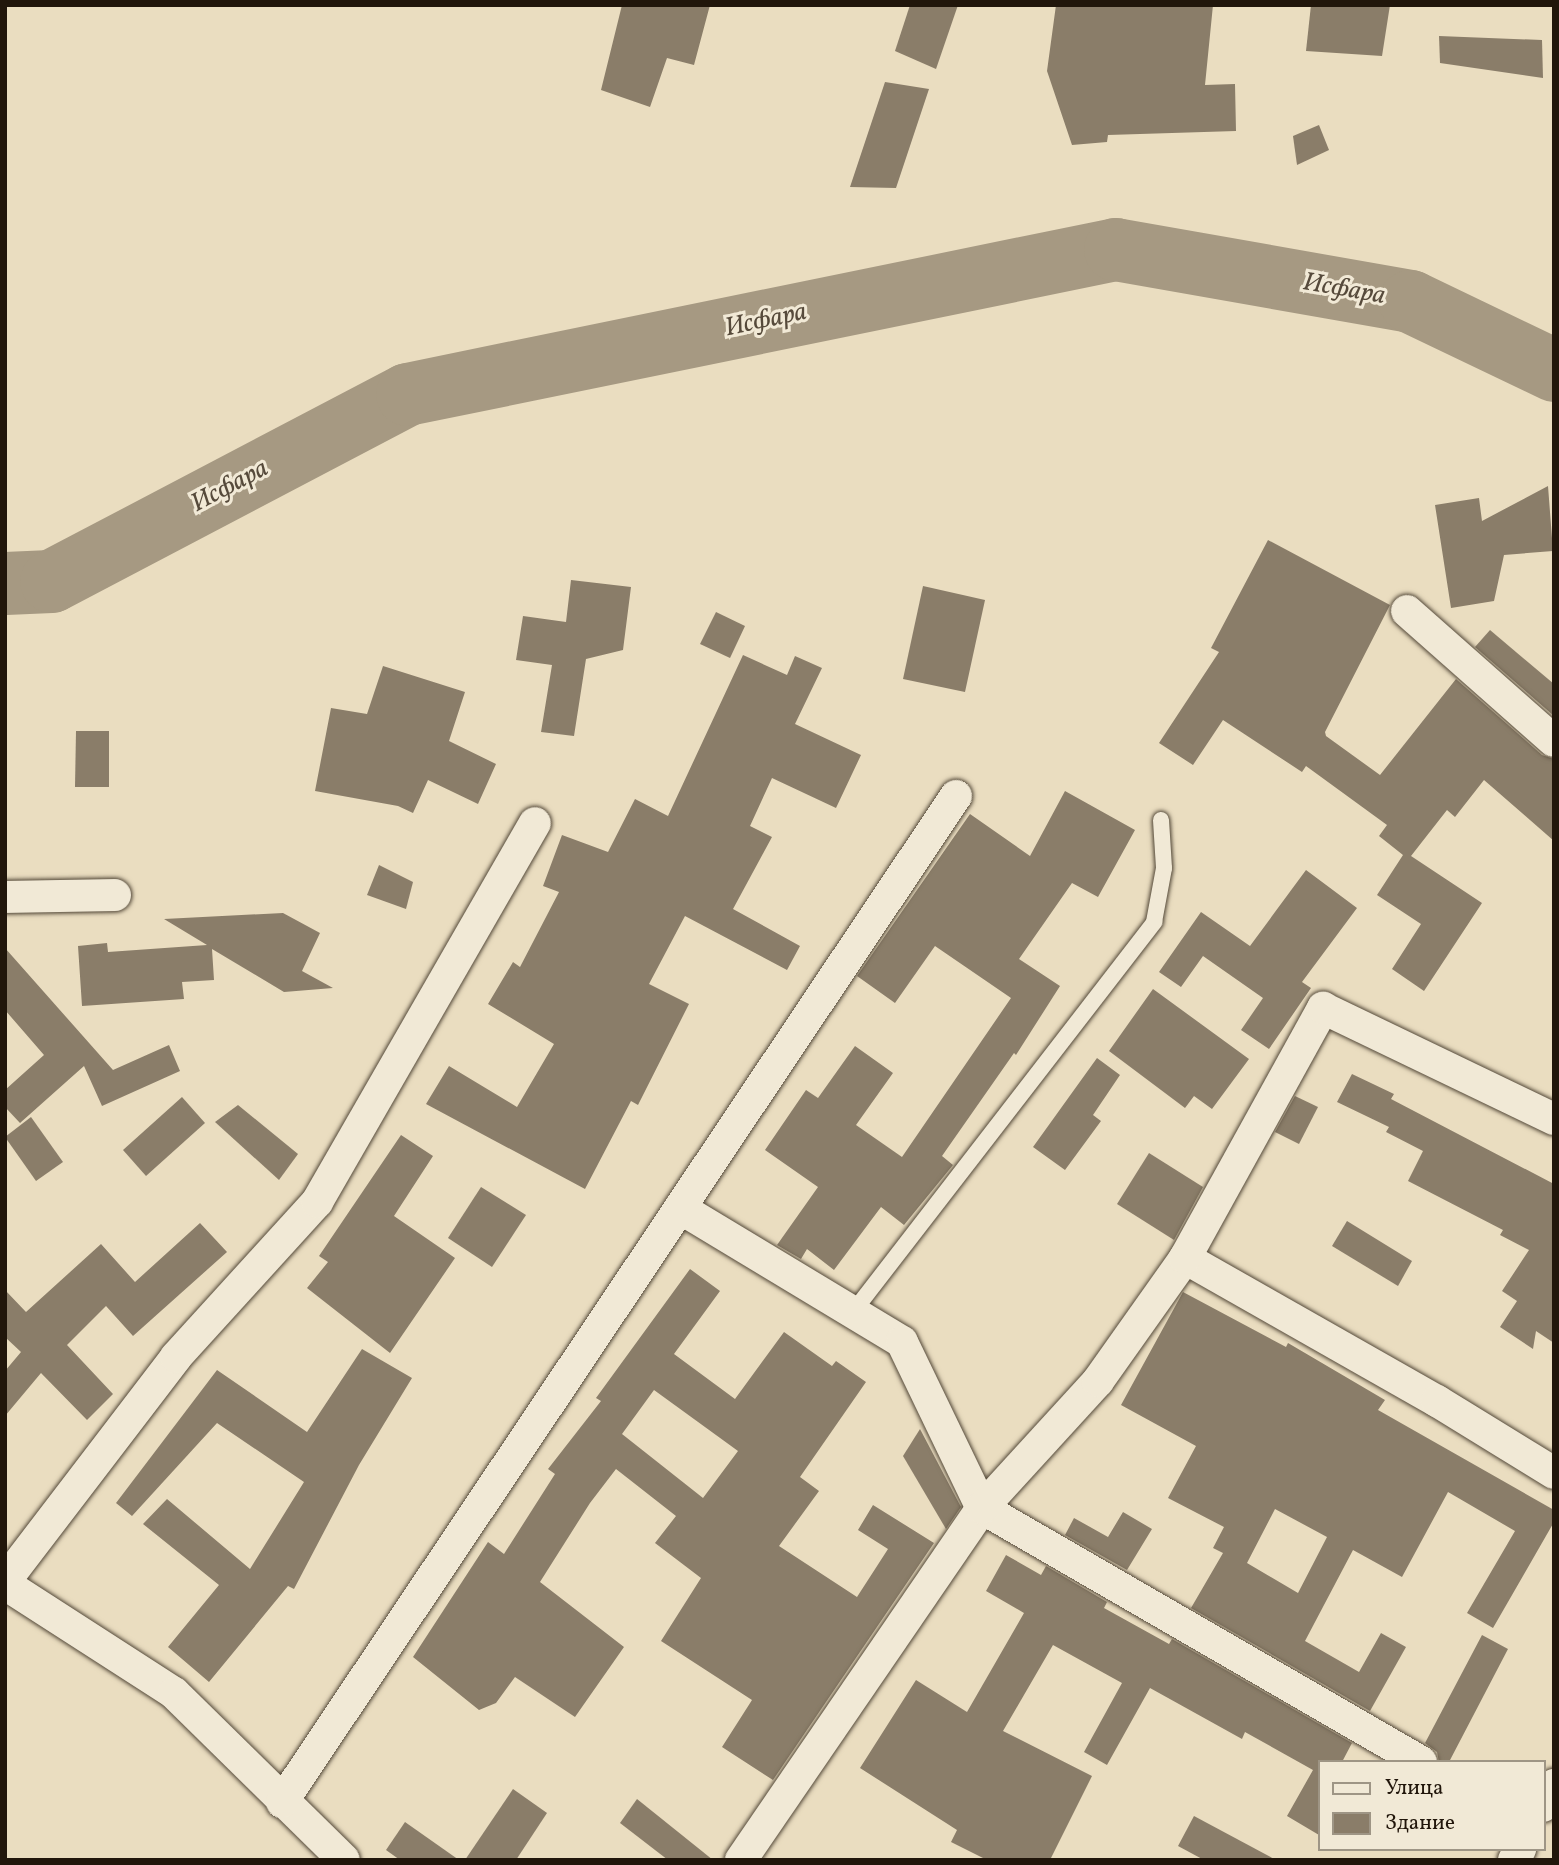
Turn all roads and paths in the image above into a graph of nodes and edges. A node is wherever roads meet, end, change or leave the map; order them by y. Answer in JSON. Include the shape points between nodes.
{"nodes":[{"id":1,"x":1407,"y":611,"type":"dead end"},
{"id":2,"x":1554,"y":741,"type":"edge"},
{"id":3,"x":956,"y":796,"type":"dead end"},
{"id":4,"x":1161,"y":820,"type":"dead end"},
{"id":5,"x":535,"y":823,"type":"dead end"},
{"id":6,"x":114,"y":895,"type":"dead end"},
{"id":7,"x":5,"y":897,"type":"edge"},
{"id":8,"x":1554,"y":1119,"type":"edge"},
{"id":9,"x":680,"y":1208,"type":"junction"},
{"id":10,"x":1185,"y":1258,"type":"junction"},
{"id":11,"x":853,"y":1312,"type":"junction"},
{"id":12,"x":1554,"y":1473,"type":"edge"},
{"id":13,"x":982,"y":1508,"type":"junction"},
{"id":14,"x":5,"y":1583,"type":"edge"},
{"id":15,"x":1418,"y":1760,"type":"edge"},
{"id":16,"x":1554,"y":1785,"type":"edge"},
{"id":17,"x":282,"y":1802,"type":"junction"},
{"id":18,"x":1545,"y":1802,"type":"edge"},
{"id":19,"x":344,"y":1860,"type":"edge"},
{"id":20,"x":741,"y":1860,"type":"edge"}],
"edges":[{"from":1,"to":2,"type":"street"},
{"from":3,"to":9,"type":"street"},
{"from":4,"to":11,"type":"lane","via":[[1164,868],[1154,922]]},
{"from":5,"to":14,"type":"street","via":[[317,1202],[176,1357]]},
{"from":6,"to":7,"type":"street"},
{"from":8,"to":10,"type":"street","via":[[1323,1008]]},
{"from":9,"to":11,"type":"street"},
{"from":9,"to":17,"type":"street"},
{"from":10,"to":12,"type":"street"},
{"from":10,"to":13,"type":"street","via":[[1098,1381]]},
{"from":11,"to":13,"type":"street","via":[[902,1342]]},
{"from":13,"to":15,"type":"street"},
{"from":13,"to":20,"type":"street"},
{"from":14,"to":17,"type":"street","via":[[174,1693]]},
{"from":16,"to":18,"type":"street"},
{"from":17,"to":19,"type":"street"}]}
